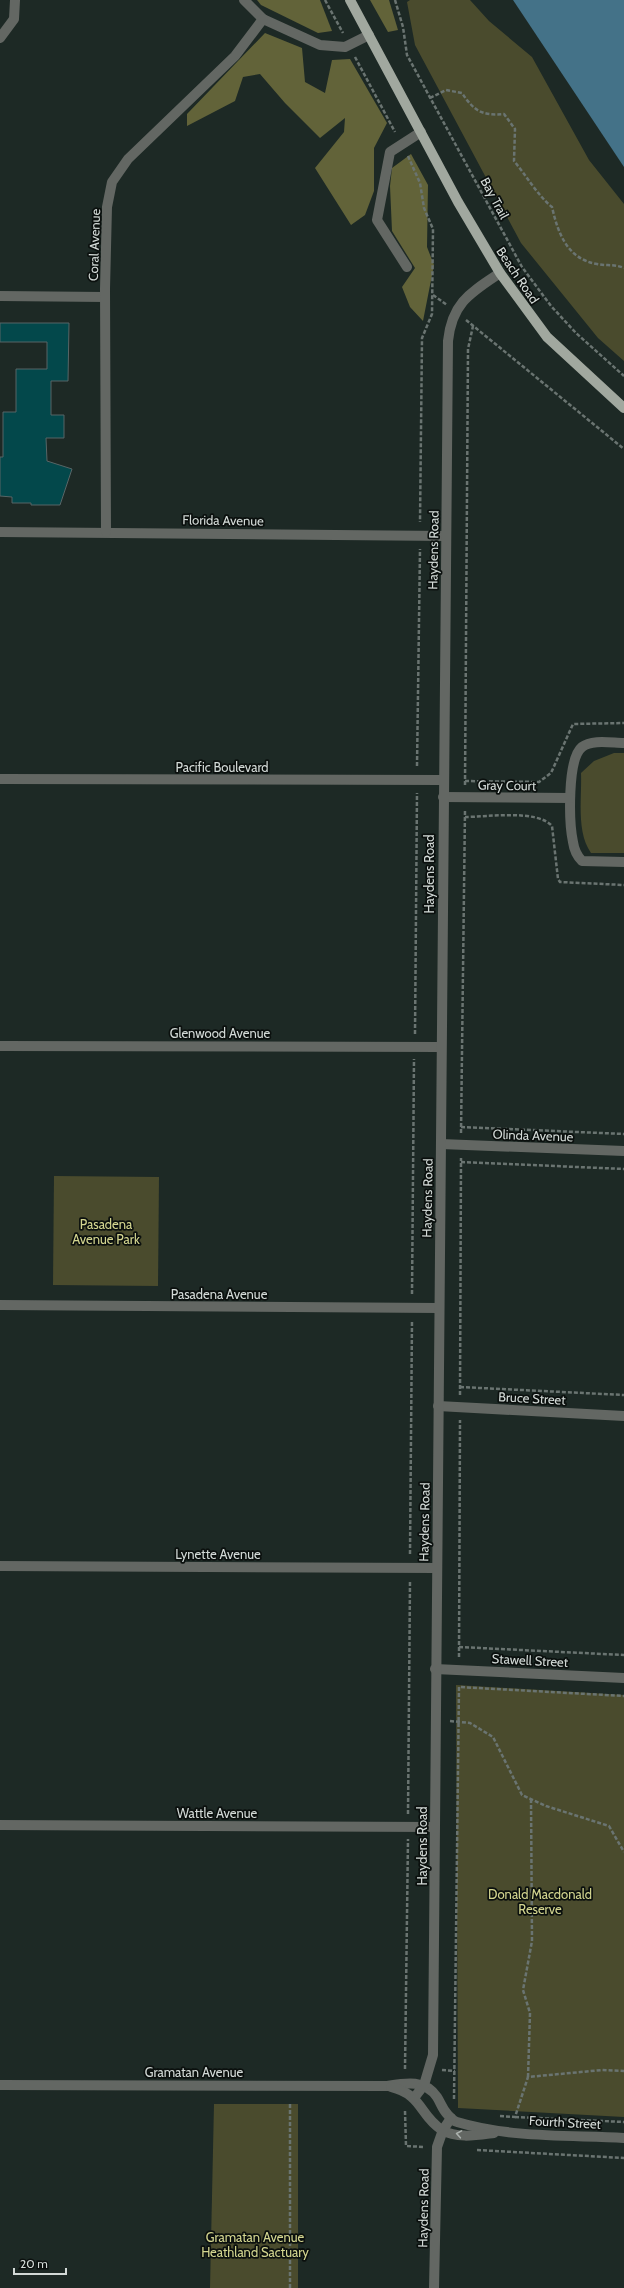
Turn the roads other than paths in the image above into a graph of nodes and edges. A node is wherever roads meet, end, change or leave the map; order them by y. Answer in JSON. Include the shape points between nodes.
{"nodes":[{"id":1,"x":15,"y":0,"type":"edge"},
{"id":2,"x":244,"y":0,"type":"edge"},
{"id":3,"x":350,"y":0,"type":"edge"},
{"id":4,"x":263,"y":19,"type":"junction"},
{"id":5,"x":369,"y":35,"type":"junction"},
{"id":6,"x":0,"y":38,"type":"edge"},
{"id":7,"x":421,"y":132,"type":"junction"},
{"id":8,"x":407,"y":267,"type":"dead end"},
{"id":9,"x":500,"y":274,"type":"junction"},
{"id":10,"x":0,"y":296,"type":"edge"},
{"id":11,"x":105,"y":297,"type":"junction"},
{"id":12,"x":624,"y":408,"type":"edge"},
{"id":13,"x":0,"y":532,"type":"edge"},
{"id":14,"x":106,"y":532,"type":"junction"},
{"id":15,"x":446,"y":536,"type":"junction"},
{"id":16,"x":624,"y":743,"type":"edge"},
{"id":17,"x":0,"y":779,"type":"edge"},
{"id":18,"x":443,"y":780,"type":"junction"},
{"id":19,"x":443,"y":797,"type":"junction"},
{"id":20,"x":570,"y":798,"type":"junction"},
{"id":21,"x":624,"y":862,"type":"edge"},
{"id":22,"x":0,"y":1046,"type":"edge"},
{"id":23,"x":441,"y":1047,"type":"junction"},
{"id":24,"x":440,"y":1144,"type":"junction"},
{"id":25,"x":624,"y":1151,"type":"edge"},
{"id":26,"x":0,"y":1306,"type":"edge"},
{"id":27,"x":439,"y":1308,"type":"junction"},
{"id":28,"x":438,"y":1406,"type":"junction"},
{"id":29,"x":624,"y":1416,"type":"edge"},
{"id":30,"x":0,"y":1566,"type":"edge"},
{"id":31,"x":436,"y":1568,"type":"junction"},
{"id":32,"x":436,"y":1669,"type":"junction"},
{"id":33,"x":624,"y":1678,"type":"edge"},
{"id":34,"x":0,"y":1825,"type":"edge"},
{"id":35,"x":435,"y":1827,"type":"junction"},
{"id":36,"x":0,"y":2085,"type":"edge"},
{"id":37,"x":424,"y":2085,"type":"junction"},
{"id":38,"x":387,"y":2086,"type":"junction"},
{"id":39,"x":414,"y":2098,"type":"junction"},
{"id":40,"x":451,"y":2118,"type":"junction"},
{"id":41,"x":443,"y":2130,"type":"junction"},
{"id":42,"x":504,"y":2132,"type":"junction"},
{"id":43,"x":624,"y":2138,"type":"edge"},
{"id":44,"x":434,"y":2288,"type":"edge"}],
"edges":[{"from":1,"to":6,"type":"street","via":[[14,19]]},
{"from":2,"to":4,"type":"street"},
{"from":3,"to":5,"type":"main road","name":"Beach Road"},
{"from":4,"to":5,"type":"street","via":[[320,45],[345,47]]},
{"from":4,"to":11,"type":"street","name":"Coral Avenue","via":[[235,56],[128,159],[112,182],[107,207]]},
{"from":5,"to":7,"type":"main road","name":"Beach Road"},
{"from":7,"to":8,"type":"street","via":[[390,152],[377,220]]},
{"from":7,"to":9,"type":"main road","name":"Beach Road"},
{"from":9,"to":12,"type":"main road","name":"Beach Road","via":[[547,336]]},
{"from":9,"to":15,"type":"street","name":"Haydens Road","via":[[468,295],[455,310],[450,325]]},
{"from":10,"to":11,"type":"street"},
{"from":11,"to":14,"type":"street","name":"Coral Avenue"},
{"from":13,"to":14,"type":"street","name":"Florida Avenue"},
{"from":14,"to":15,"type":"street","name":"Florida Avenue"},
{"from":15,"to":18,"type":"street","name":"Haydens Road"},
{"from":16,"to":20,"type":"street","via":[[589,743],[582,747],[575,756]]},
{"from":17,"to":18,"type":"street","name":"Pacific Boulevard"},
{"from":18,"to":19,"type":"street","name":"Haydens Road"},
{"from":19,"to":20,"type":"street","name":"Gray Court"},
{"from":19,"to":23,"type":"street","name":"Haydens Road"},
{"from":20,"to":21,"type":"street","via":[[573,842],[582,861]]},
{"from":22,"to":23,"type":"street","name":"Glenwood Avenue"},
{"from":23,"to":24,"type":"street","name":"Haydens Road"},
{"from":24,"to":25,"type":"street","name":"Olinda Avenue"},
{"from":24,"to":27,"type":"street","name":"Haydens Road"},
{"from":26,"to":27,"type":"street","name":"Pasadena Avenue"},
{"from":27,"to":28,"type":"street","name":"Haydens Road"},
{"from":28,"to":29,"type":"street","name":"Bruce Street"},
{"from":28,"to":31,"type":"street","name":"Haydens Road"},
{"from":30,"to":31,"type":"street","name":"Lynette Avenue"},
{"from":31,"to":32,"type":"street","name":"Haydens Road"},
{"from":32,"to":33,"type":"street","name":"Stawell Street"},
{"from":32,"to":35,"type":"street","name":"Haydens Road"},
{"from":34,"to":35,"type":"street","name":"Wattle Avenue"},
{"from":35,"to":37,"type":"street","name":"Haydens Road","via":[[433,2055]]},
{"from":36,"to":38,"type":"street","name":"Gramatan Avenue"},
{"from":37,"to":38,"type":"street","name":"Gramatan Avenue","via":[[405,2083]]},
{"from":37,"to":39,"type":"street","name":"Haydens Road"},
{"from":37,"to":40,"type":"street","via":[[438,2098],[442,2110]]},
{"from":38,"to":39,"type":"street","name":"Gramatan Avenue","via":[[405,2091]]},
{"from":39,"to":41,"type":"street"},
{"from":40,"to":41,"type":"street","name":"Haydens Road"},
{"from":40,"to":42,"type":"street","name":"Fourth Street","via":[[464,2124]]},
{"from":42,"to":41,"type":"street","name":"Fourth Street","one_way":true,"via":[[469,2136]]},
{"from":41,"to":44,"type":"street","name":"Haydens Road","via":[[438,2147]]},
{"from":42,"to":43,"type":"street","name":"Fourth Street"}]}
